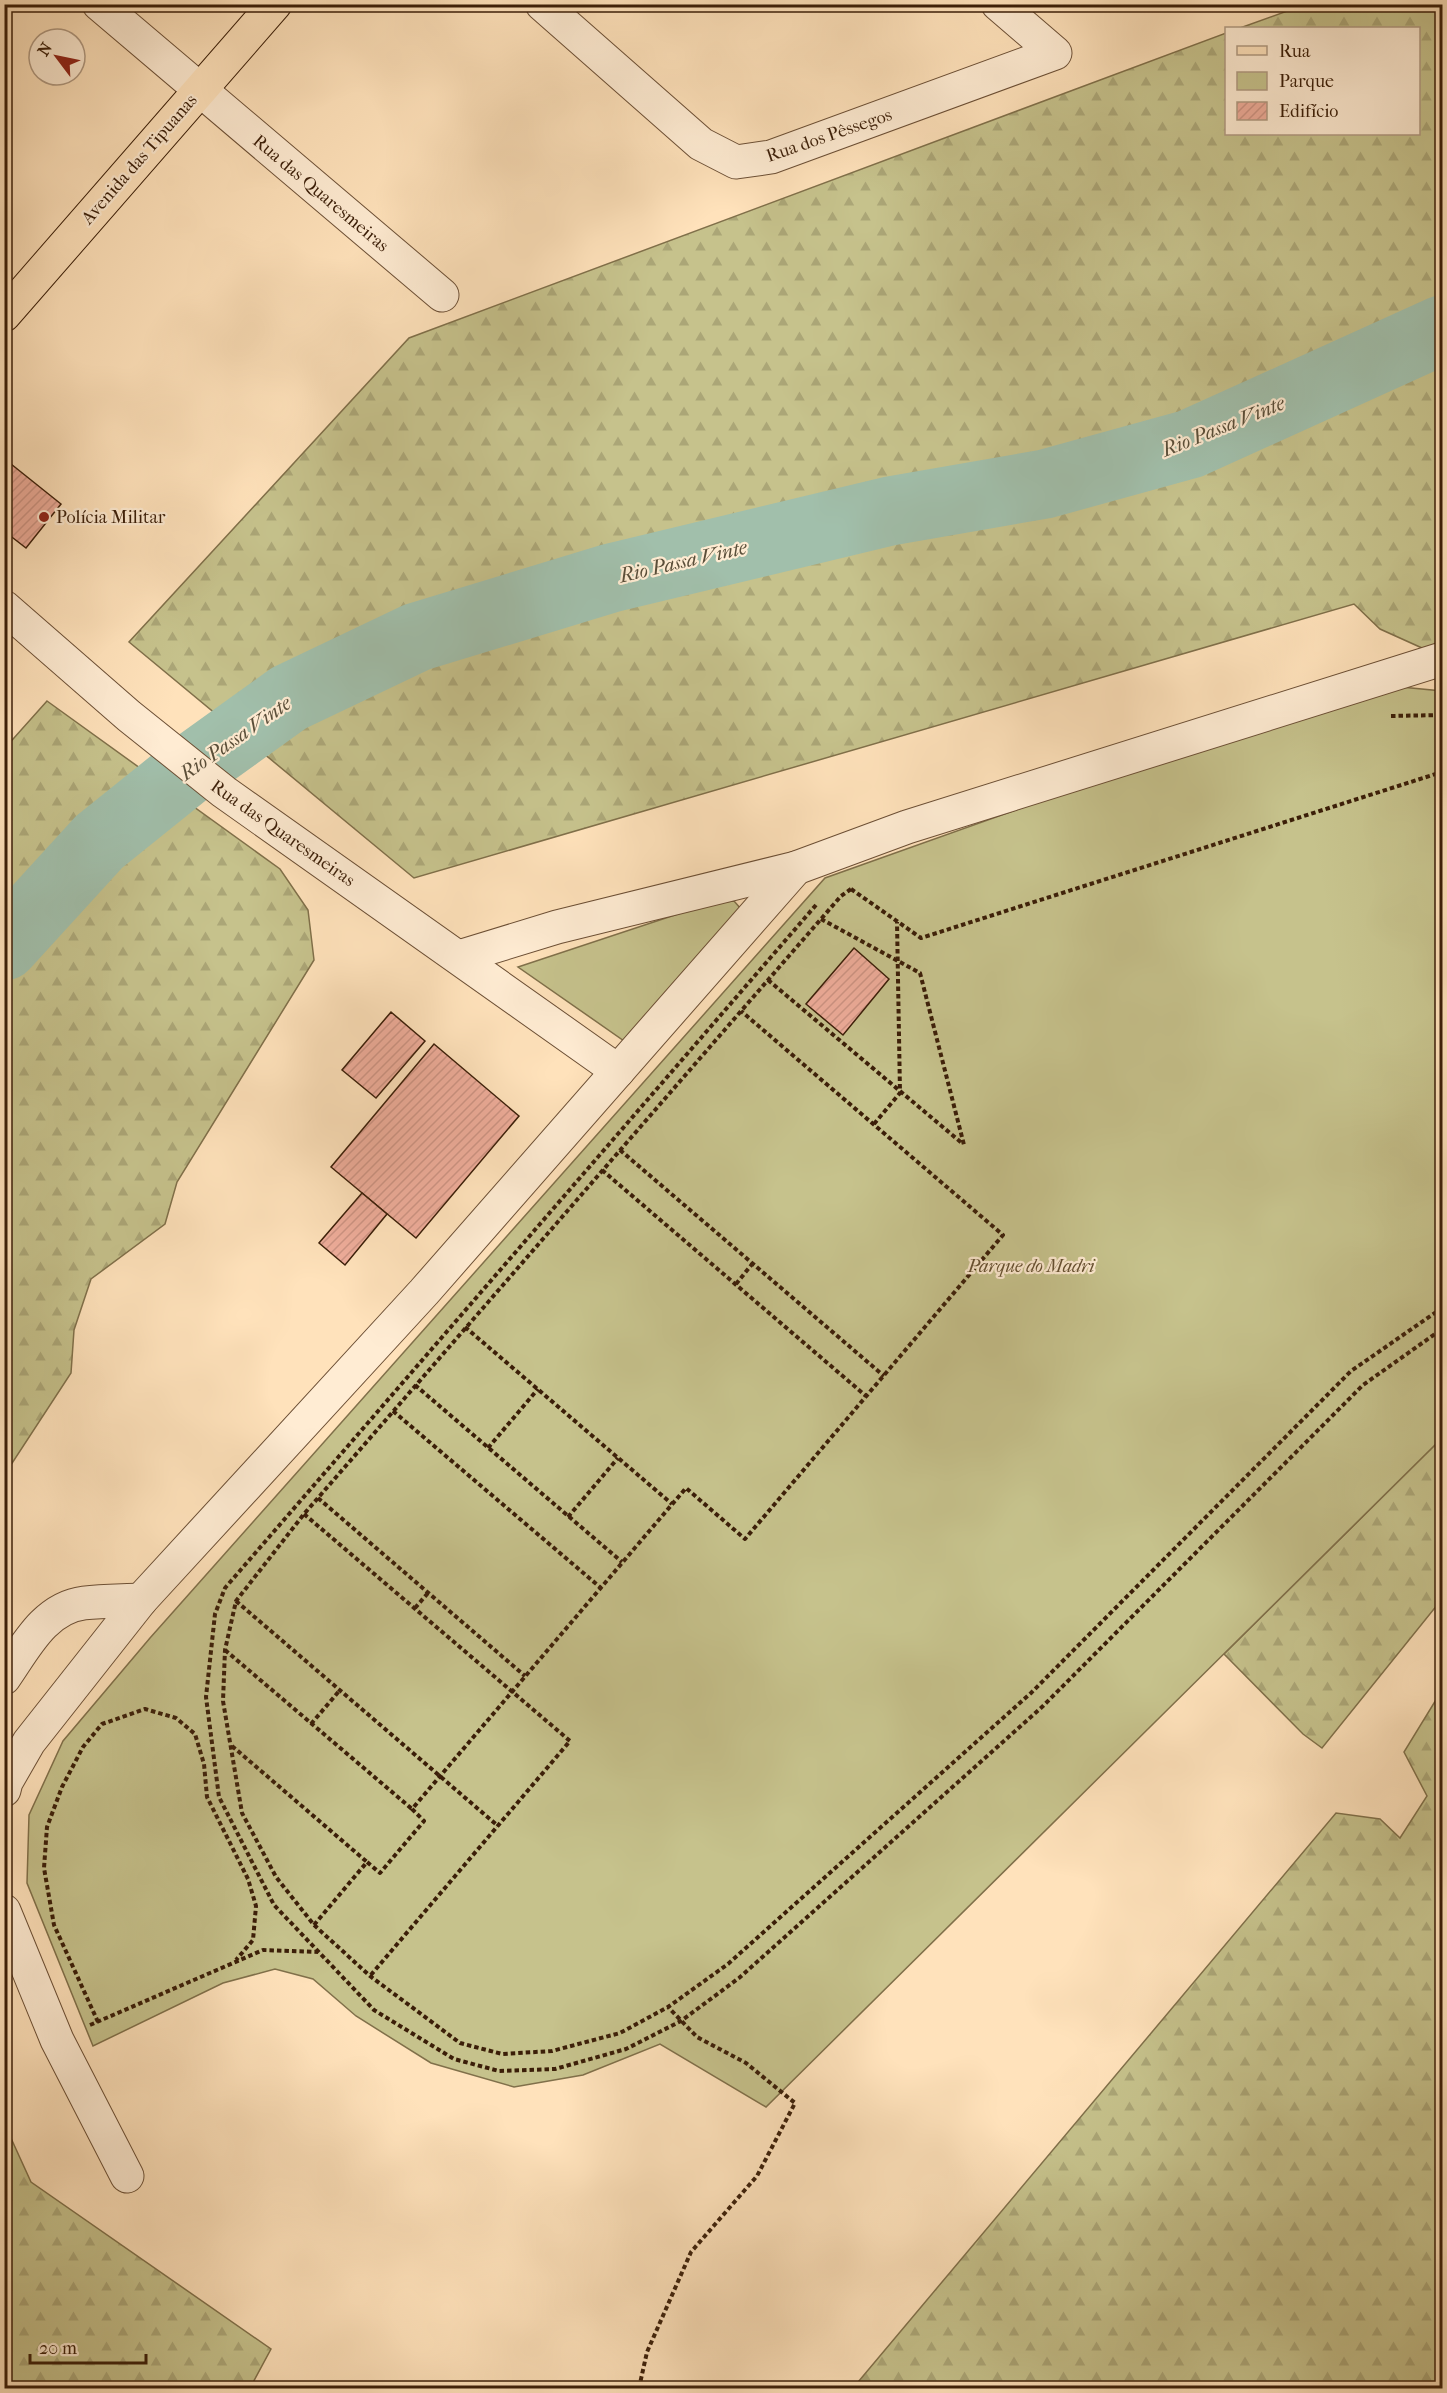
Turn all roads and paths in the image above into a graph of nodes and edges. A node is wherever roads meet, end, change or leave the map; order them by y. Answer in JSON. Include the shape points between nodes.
{"nodes":[{"id":1,"x":99,"y":4,"type":"edge"},
{"id":2,"x":275,"y":4,"type":"edge"},
{"id":3,"x":542,"y":4,"type":"edge"},
{"id":4,"x":998,"y":4,"type":"edge"},
{"id":5,"x":200,"y":90,"type":"junction"},
{"id":6,"x":442,"y":295,"type":"dead end"},
{"id":7,"x":7,"y":308,"type":"edge"},
{"id":8,"x":4,"y":607,"type":"edge"},
{"id":9,"x":1443,"y":659,"type":"edge"},
{"id":10,"x":1443,"y":715,"type":"edge"},
{"id":11,"x":1389,"y":716,"type":"dead end"},
{"id":12,"x":1443,"y":772,"type":"edge"},
{"id":13,"x":796,"y":868,"type":"junction"},
{"id":14,"x":861,"y":885,"type":"dead end"},
{"id":15,"x":851,"y":889,"type":"junction"},
{"id":16,"x":821,"y":900,"type":"dead end"},
{"id":17,"x":821,"y":919,"type":"junction"},
{"id":18,"x":897,"y":921,"type":"junction"},
{"id":19,"x":459,"y":957,"type":"junction"},
{"id":20,"x":898,"y":962,"type":"junction"},
{"id":21,"x":768,"y":980,"type":"junction"},
{"id":22,"x":741,"y":1011,"type":"junction"},
{"id":23,"x":618,"y":1071,"type":"junction"},
{"id":24,"x":900,"y":1093,"type":"junction"},
{"id":25,"x":874,"y":1124,"type":"junction"},
{"id":26,"x":620,"y":1150,"type":"junction"},
{"id":27,"x":602,"y":1170,"type":"junction"},
{"id":28,"x":753,"y":1263,"type":"junction"},
{"id":29,"x":736,"y":1284,"type":"junction"},
{"id":30,"x":1443,"y":1308,"type":"edge"},
{"id":31,"x":465,"y":1327,"type":"junction"},
{"id":32,"x":1443,"y":1329,"type":"edge"},
{"id":33,"x":884,"y":1376,"type":"junction"},
{"id":34,"x":415,"y":1385,"type":"junction"},
{"id":35,"x":538,"y":1389,"type":"junction"},
{"id":36,"x":866,"y":1396,"type":"junction"},
{"id":37,"x":393,"y":1411,"type":"junction"},
{"id":38,"x":488,"y":1448,"type":"junction"},
{"id":39,"x":618,"y":1457,"type":"junction"},
{"id":40,"x":318,"y":1498,"type":"junction"},
{"id":41,"x":672,"y":1504,"type":"junction"},
{"id":42,"x":304,"y":1514,"type":"junction"},
{"id":43,"x":568,"y":1517,"type":"junction"},
{"id":44,"x":622,"y":1563,"type":"junction"},
{"id":45,"x":601,"y":1588,"type":"junction"},
{"id":46,"x":428,"y":1593,"type":"junction"},
{"id":47,"x":141,"y":1600,"type":"junction"},
{"id":48,"x":236,"y":1601,"type":"junction"},
{"id":49,"x":415,"y":1608,"type":"junction"},
{"id":50,"x":225,"y":1650,"type":"junction"},
{"id":51,"x":525,"y":1676,"type":"junction"},
{"id":52,"x":4,"y":1678,"type":"edge"},
{"id":53,"x":340,"y":1690,"type":"junction"},
{"id":54,"x":512,"y":1692,"type":"junction"},
{"id":55,"x":311,"y":1724,"type":"junction"},
{"id":56,"x":231,"y":1745,"type":"junction"},
{"id":57,"x":440,"y":1776,"type":"junction"},
{"id":58,"x":4,"y":1790,"type":"edge"},
{"id":59,"x":412,"y":1809,"type":"junction"},
{"id":60,"x":498,"y":1826,"type":"junction"},
{"id":61,"x":367,"y":1862,"type":"junction"},
{"id":62,"x":4,"y":1911,"type":"edge"},
{"id":63,"x":314,"y":1925,"type":"junction"},
{"id":64,"x":318,"y":1952,"type":"junction"},
{"id":65,"x":236,"y":1960,"type":"junction"},
{"id":66,"x":370,"y":1976,"type":"junction"},
{"id":67,"x":668,"y":2007,"type":"junction"},
{"id":68,"x":681,"y":2021,"type":"junction"},
{"id":69,"x":98,"y":2022,"type":"junction"},
{"id":70,"x":57,"y":2040,"type":"junction"},
{"id":71,"x":127,"y":2176,"type":"dead end"},
{"id":72,"x":639,"y":2388,"type":"edge"}],
"edges":[{"from":1,"to":5,"type":"street","name":"Rua das Quaresmeiras"},
{"from":2,"to":5,"type":"main road","name":"Avenida das Tipuanas"},
{"from":3,"to":4,"type":"street","name":"Rua dos Pêssegos","via":[[702,144],[736,162],[771,157],[1055,53]]},
{"from":5,"to":6,"type":"street","name":"Rua das Quaresmeiras"},
{"from":5,"to":7,"type":"main road","name":"Avenida das Tipuanas"},
{"from":8,"to":19,"type":"street","name":"Rua das Quaresmeiras","via":[[224,792]]},
{"from":9,"to":13,"type":"street","via":[[907,827]]},
{"from":10,"to":11,"type":"path"},
{"from":12,"to":18,"type":"path","via":[[921,938]]},
{"from":13,"to":19,"type":"street","via":[[557,927]]},
{"from":13,"to":23,"type":"street"},
{"from":14,"to":15,"type":"path"},
{"from":15,"to":17,"type":"path"},
{"from":15,"to":18,"type":"path"},
{"from":16,"to":64,"type":"path","via":[[225,1588],[215,1614],[206,1697],[219,1797],[273,1905]]},
{"from":17,"to":20,"type":"path"},
{"from":17,"to":21,"type":"path"},
{"from":18,"to":20,"type":"path"},
{"from":19,"to":23,"type":"street","name":"Rua das Quaresmeiras"},
{"from":20,"to":24,"type":"path"},
{"from":20,"to":24,"type":"path","via":[[920,973],[964,1144]]},
{"from":21,"to":22,"type":"path"},
{"from":21,"to":24,"type":"path"},
{"from":22,"to":25,"type":"path"},
{"from":22,"to":26,"type":"path"},
{"from":23,"to":47,"type":"street"},
{"from":24,"to":25,"type":"path"},
{"from":25,"to":33,"type":"path","via":[[1003,1235]]},
{"from":26,"to":27,"type":"path"},
{"from":26,"to":28,"type":"path"},
{"from":27,"to":29,"type":"path"},
{"from":27,"to":31,"type":"path"},
{"from":28,"to":29,"type":"path"},
{"from":28,"to":33,"type":"path"},
{"from":29,"to":36,"type":"path"},
{"from":30,"to":67,"type":"path","via":[[1351,1371],[1031,1693],[728,1964]]},
{"from":31,"to":34,"type":"path"},
{"from":31,"to":35,"type":"path"},
{"from":32,"to":68,"type":"path","via":[[1363,1384],[1043,1706],[740,1978]]},
{"from":33,"to":36,"type":"path"},
{"from":34,"to":37,"type":"path"},
{"from":34,"to":38,"type":"path"},
{"from":35,"to":38,"type":"path"},
{"from":35,"to":39,"type":"path"},
{"from":36,"to":41,"type":"path","via":[[745,1539],[686,1488]]},
{"from":37,"to":40,"type":"path"},
{"from":37,"to":45,"type":"path"},
{"from":38,"to":43,"type":"path"},
{"from":39,"to":41,"type":"path"},
{"from":39,"to":43,"type":"path"},
{"from":40,"to":42,"type":"path"},
{"from":40,"to":46,"type":"path"},
{"from":41,"to":44,"type":"path"},
{"from":42,"to":48,"type":"path"},
{"from":42,"to":49,"type":"path"},
{"from":43,"to":44,"type":"path"},
{"from":44,"to":45,"type":"path"},
{"from":45,"to":51,"type":"path"},
{"from":46,"to":49,"type":"path"},
{"from":46,"to":51,"type":"path"},
{"from":47,"to":52,"type":"street","via":[[82,1603],[55,1612],[38,1628]]},
{"from":47,"to":58,"type":"street","via":[[29,1742]]},
{"from":48,"to":50,"type":"path"},
{"from":48,"to":53,"type":"path"},
{"from":49,"to":54,"type":"path"},
{"from":50,"to":55,"type":"path"},
{"from":50,"to":56,"type":"path","via":[[223,1701]]},
{"from":51,"to":54,"type":"path"},
{"from":53,"to":55,"type":"path"},
{"from":53,"to":57,"type":"path"},
{"from":54,"to":57,"type":"path"},
{"from":54,"to":60,"type":"path","via":[[570,1741]]},
{"from":55,"to":59,"type":"path"},
{"from":56,"to":61,"type":"path"},
{"from":56,"to":63,"type":"path","via":[[242,1813],[276,1877]]},
{"from":57,"to":59,"type":"path"},
{"from":57,"to":60,"type":"path"},
{"from":59,"to":61,"type":"path","via":[[424,1821],[380,1873]]},
{"from":60,"to":66,"type":"path"},
{"from":61,"to":63,"type":"path"},
{"from":62,"to":70,"type":"street"},
{"from":63,"to":66,"type":"path"},
{"from":64,"to":65,"type":"path","via":[[263,1950]]},
{"from":64,"to":68,"type":"path","via":[[374,2010],[454,2059],[499,2071],[555,2069],[626,2049]]},
{"from":65,"to":69,"type":"path"},
{"from":65,"to":69,"type":"path","via":[[252,1940],[256,1906],[248,1879],[207,1797],[204,1764],[195,1734],[176,1718],[145,1709],[102,1724],[83,1747],[62,1787],[47,1827],[44,1868],[54,1925]]},
{"from":66,"to":67,"type":"path","via":[[460,2043],[501,2054],[552,2051],[620,2032]]},
{"from":67,"to":68,"type":"path"},
{"from":68,"to":72,"type":"path","via":[[697,2037],[746,2063],[795,2103],[757,2176],[691,2252],[647,2352]]},
{"from":69,"to":70,"type":"path"},
{"from":70,"to":71,"type":"street"}]}
